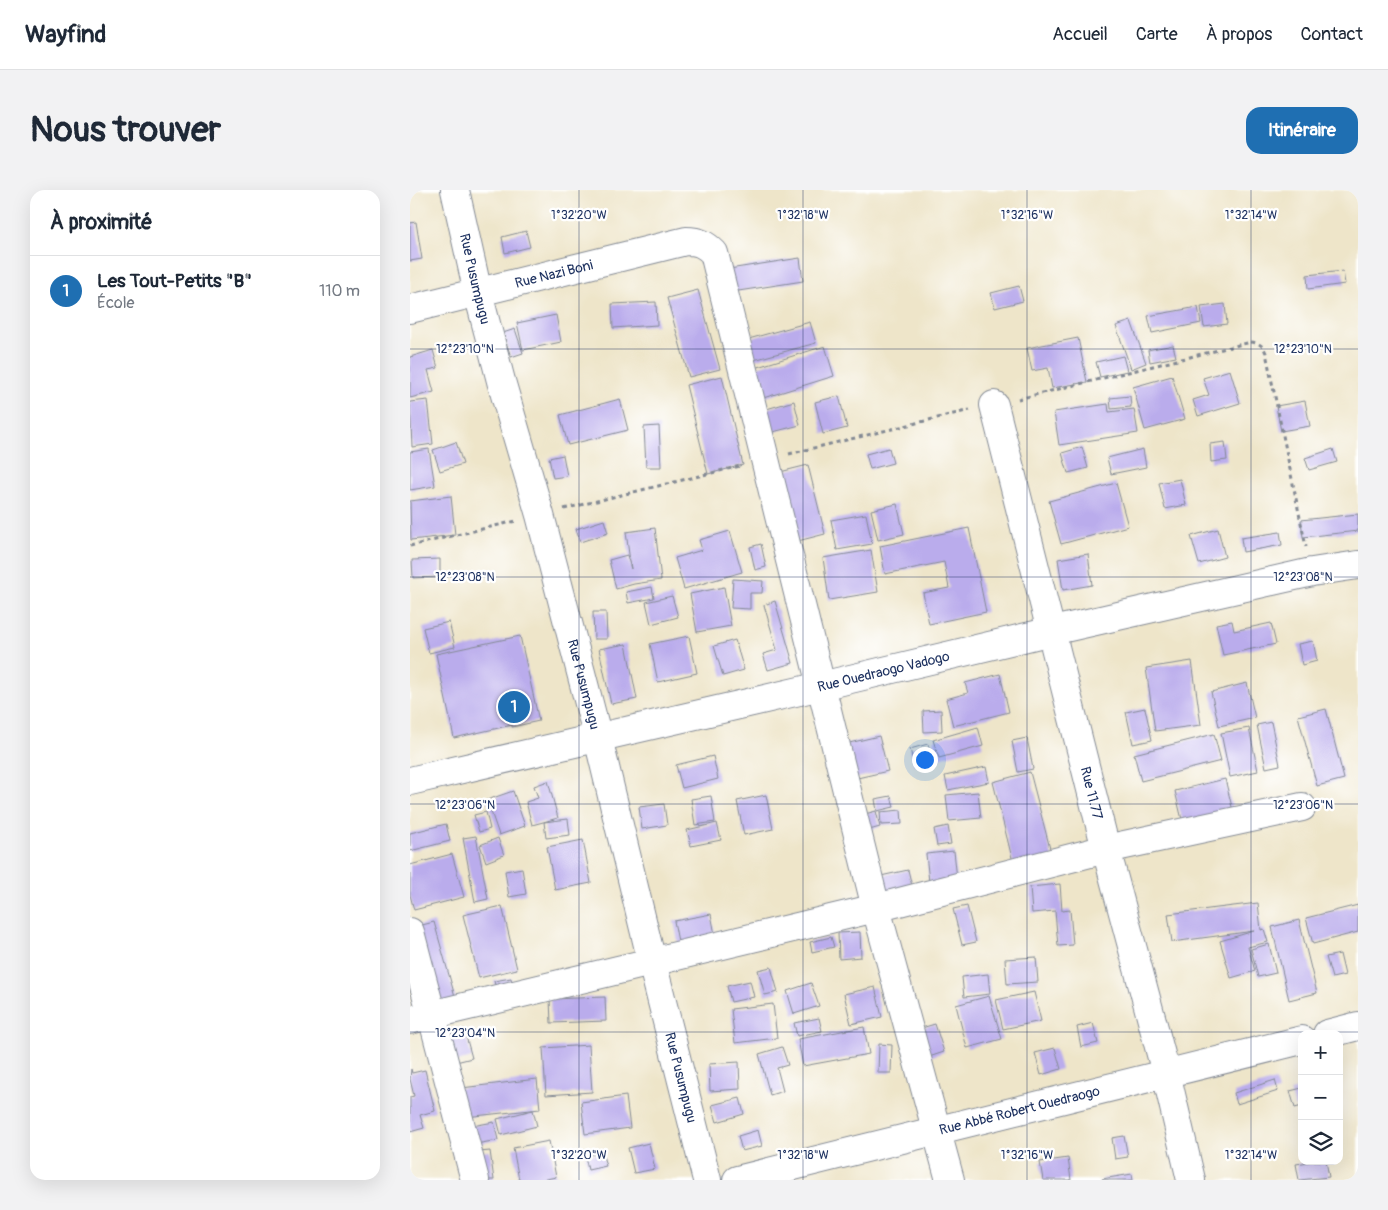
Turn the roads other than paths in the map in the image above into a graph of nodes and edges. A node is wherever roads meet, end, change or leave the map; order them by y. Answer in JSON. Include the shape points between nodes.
{"nodes":[{"id":1,"x":455,"y":190,"type":"edge"},
{"id":2,"x":478,"y":293,"type":"junction"},
{"id":3,"x":410,"y":309,"type":"edge"},
{"id":4,"x":994,"y":405,"type":"road end"},
{"id":5,"x":1358,"y":565,"type":"edge"},
{"id":6,"x":1052,"y":630,"type":"junction"},
{"id":7,"x":821,"y":686,"type":"junction"},
{"id":8,"x":598,"y":738,"type":"junction"},
{"id":9,"x":410,"y":781,"type":"edge"},
{"id":10,"x":1302,"y":807,"type":"dead end"},
{"id":11,"x":1106,"y":849,"type":"junction"},
{"id":12,"x":876,"y":908,"type":"junction"},
{"id":13,"x":410,"y":932,"type":"edge"},
{"id":14,"x":652,"y":962,"type":"junction"},
{"id":15,"x":421,"y":1018,"type":"edge"},
{"id":16,"x":1358,"y":1026,"type":"edge"},
{"id":17,"x":1342,"y":1030,"type":"edge"},
{"id":18,"x":1298,"y":1041,"type":"edge"},
{"id":19,"x":1166,"y":1072,"type":"junction"},
{"id":20,"x":938,"y":1130,"type":"junction"},
{"id":21,"x":474,"y":1180,"type":"edge"},
{"id":22,"x":707,"y":1180,"type":"edge"},
{"id":23,"x":737,"y":1180,"type":"edge"},
{"id":24,"x":950,"y":1180,"type":"edge"},
{"id":25,"x":1191,"y":1180,"type":"edge"}],
"edges":[{"from":1,"to":2,"type":"street","name":"Rue Pusumpugu"},
{"from":2,"to":3,"type":"street","name":"Rue Nazi Boni"},
{"from":2,"to":7,"type":"street","name":"Rue Nazi Boni","via":[[686,241],[697,241],[714,253]]},
{"from":2,"to":8,"type":"street","name":"Rue Pusumpugu"},
{"from":4,"to":6,"type":"street","name":"Rue 11.77"},
{"from":5,"to":6,"type":"street","name":"Rue Ouedraogo Vadogo","via":[[1312,572]]},
{"from":6,"to":7,"type":"street","name":"Rue Ouedraogo Vadogo"},
{"from":6,"to":11,"type":"street","name":"Rue 11.77"},
{"from":7,"to":8,"type":"street","name":"Rue Ouedraogo Vadogo"},
{"from":7,"to":12,"type":"street"},
{"from":8,"to":9,"type":"street","name":"Rue Ouedraogo Vadogo"},
{"from":8,"to":14,"type":"street","name":"Rue Pusumpugu"},
{"from":10,"to":11,"type":"street"},
{"from":11,"to":12,"type":"street"},
{"from":11,"to":19,"type":"street","name":"Rue 11.77"},
{"from":12,"to":14,"type":"street"},
{"from":12,"to":20,"type":"street"},
{"from":13,"to":15,"type":"street"},
{"from":14,"to":15,"type":"street"},
{"from":14,"to":22,"type":"street","name":"Rue Pusumpugu"},
{"from":15,"to":21,"type":"street"},
{"from":16,"to":17,"type":"street"},
{"from":18,"to":19,"type":"street","name":"Rue Abbé Robert Ouedraogo"},
{"from":19,"to":20,"type":"street","name":"Rue Abbé Robert Ouedraogo"},
{"from":19,"to":25,"type":"street","name":"Rue 11.77"},
{"from":20,"to":23,"type":"street","name":"Rue Abbé Robert Ouedraogo"},
{"from":20,"to":24,"type":"street"}]}
